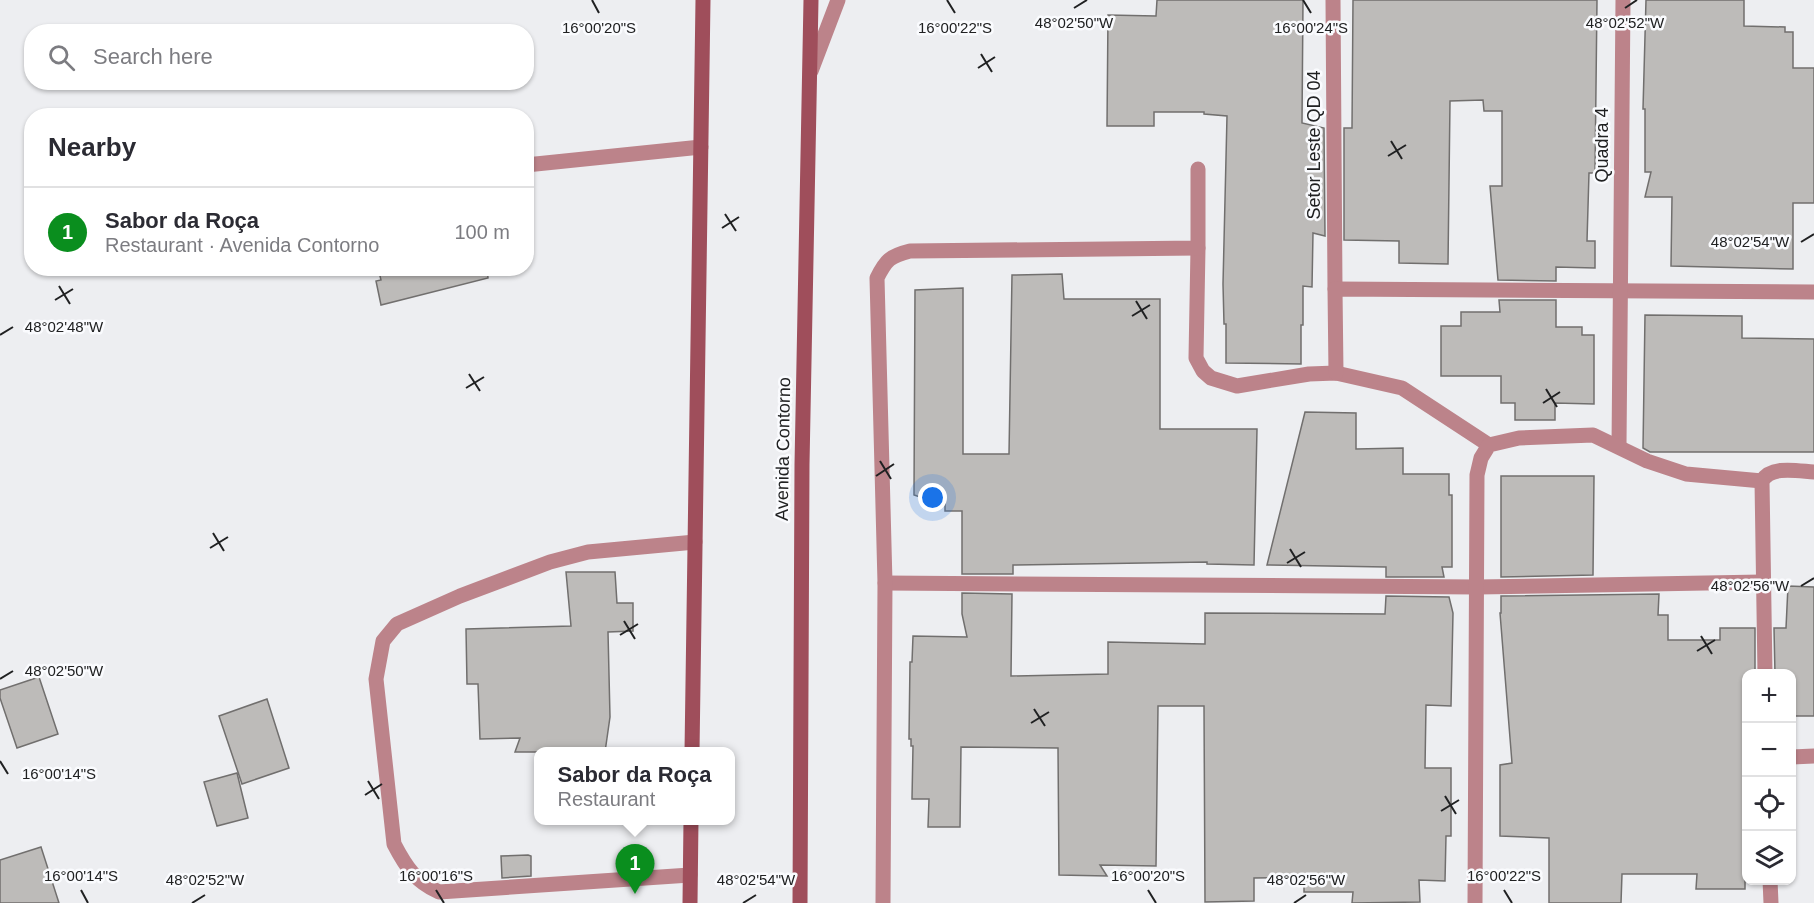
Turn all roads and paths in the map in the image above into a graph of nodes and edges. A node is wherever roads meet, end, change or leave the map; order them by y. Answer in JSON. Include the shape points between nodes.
{"nodes":[{"id":1,"x":703,"y":0,"type":"edge"},
{"id":2,"x":812,"y":0,"type":"edge"},
{"id":3,"x":838,"y":0,"type":"edge"},
{"id":4,"x":1333,"y":0,"type":"edge"},
{"id":5,"x":1623,"y":0,"type":"edge"},
{"id":6,"x":811,"y":71,"type":"junction"},
{"id":7,"x":701,"y":147,"type":"junction"},
{"id":8,"x":534,"y":164,"type":"edge"},
{"id":9,"x":1198,"y":169,"type":"dead end"},
{"id":10,"x":1198,"y":248,"type":"junction"},
{"id":11,"x":1335,"y":289,"type":"junction"},
{"id":12,"x":1620,"y":291,"type":"junction"},
{"id":13,"x":1814,"y":292,"type":"edge"},
{"id":14,"x":1336,"y":373,"type":"junction"},
{"id":15,"x":1489,"y":445,"type":"junction"},
{"id":16,"x":1618,"y":446,"type":"junction"},
{"id":17,"x":1814,"y":472,"type":"edge"},
{"id":18,"x":1761,"y":481,"type":"junction"},
{"id":19,"x":695,"y":543,"type":"junction"},
{"id":20,"x":1762,"y":582,"type":"junction"},
{"id":21,"x":885,"y":583,"type":"junction"},
{"id":22,"x":1477,"y":586,"type":"junction"},
{"id":23,"x":1765,"y":669,"type":"edge"},
{"id":24,"x":692,"y":747,"type":"edge"},
{"id":25,"x":1814,"y":756,"type":"edge"},
{"id":26,"x":1796,"y":757,"type":"edge"},
{"id":27,"x":691,"y":825,"type":"edge"},
{"id":28,"x":690,"y":875,"type":"junction"},
{"id":29,"x":1770,"y":885,"type":"edge"},
{"id":30,"x":690,"y":903,"type":"edge"},
{"id":31,"x":800,"y":903,"type":"edge"},
{"id":32,"x":883,"y":903,"type":"edge"},
{"id":33,"x":1474,"y":903,"type":"edge"},
{"id":34,"x":1771,"y":903,"type":"edge"}],
"edges":[{"from":1,"to":7,"type":"main road"},
{"from":2,"to":6,"type":"main road"},
{"from":3,"to":6,"type":"street","name":"Avenida Contorno"},
{"from":4,"to":11,"type":"street","name":"Setor Leste QD 04"},
{"from":5,"to":12,"type":"street","name":"Quadra 4"},
{"from":6,"to":31,"type":"main road","name":"Avenida Contorno","via":[[802,465]]},
{"from":7,"to":8,"type":"street"},
{"from":7,"to":19,"type":"main road"},
{"from":9,"to":10,"type":"street"},
{"from":10,"to":14,"type":"street","via":[[1196,358],[1210,378],[1237,386]]},
{"from":10,"to":21,"type":"street","via":[[909,251],[885,261],[877,278],[877,304]]},
{"from":11,"to":12,"type":"street"},
{"from":11,"to":14,"type":"street","name":"Setor Leste QD 04"},
{"from":12,"to":13,"type":"street"},
{"from":12,"to":16,"type":"street","name":"Quadra 4"},
{"from":14,"to":15,"type":"street","via":[[1402,388]]},
{"from":15,"to":16,"type":"street","via":[[1519,438],[1593,435]]},
{"from":15,"to":22,"type":"street","via":[[1477,475]]},
{"from":16,"to":18,"type":"street","via":[[1686,474]]},
{"from":17,"to":18,"type":"street","via":[[1773,472]]},
{"from":18,"to":20,"type":"street"},
{"from":19,"to":24,"type":"main road"},
{"from":19,"to":28,"type":"street","via":[[588,552],[460,596],[397,624],[384,641],[376,679],[394,844],[422,885],[439,892]]},
{"from":20,"to":22,"type":"street"},
{"from":20,"to":23,"type":"street"},
{"from":21,"to":22,"type":"street"},
{"from":21,"to":32,"type":"street"},
{"from":22,"to":33,"type":"street"},
{"from":25,"to":26,"type":"street"},
{"from":27,"to":28,"type":"main road"},
{"from":28,"to":30,"type":"main road"},
{"from":29,"to":34,"type":"street"}]}
